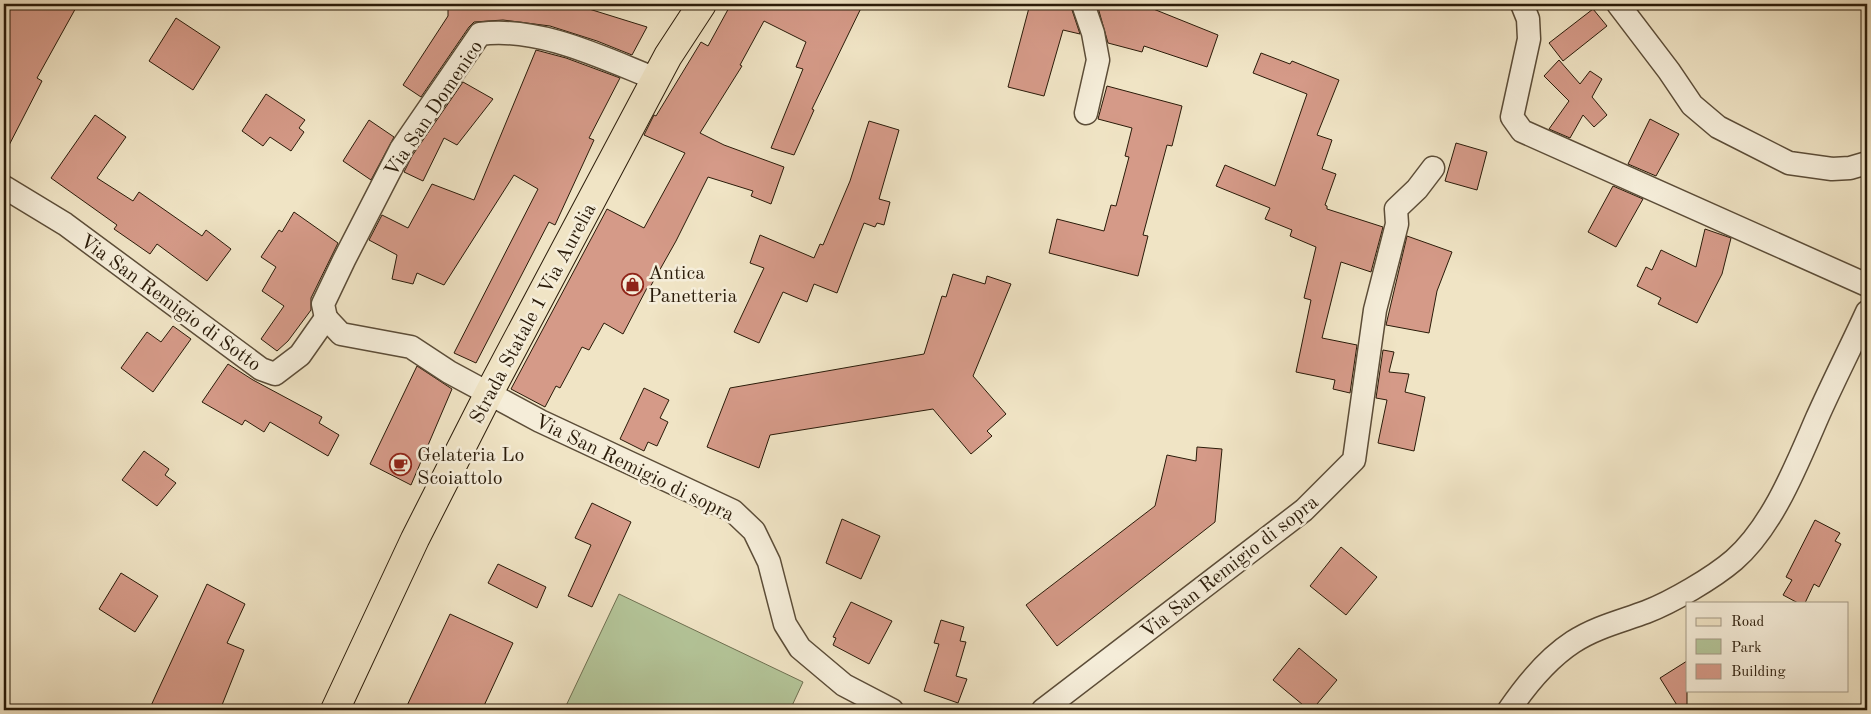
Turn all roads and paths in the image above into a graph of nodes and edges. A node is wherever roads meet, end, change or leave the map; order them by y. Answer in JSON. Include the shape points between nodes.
{"nodes":[{"id":1,"x":702,"y":4,"type":"edge"},
{"id":2,"x":1083,"y":4,"type":"edge"},
{"id":3,"x":1522,"y":4,"type":"edge"},
{"id":4,"x":1618,"y":4,"type":"edge"},
{"id":5,"x":656,"y":79,"type":"junction"},
{"id":6,"x":1086,"y":113,"type":"dead end"},
{"id":7,"x":1867,"y":163,"type":"edge"},
{"id":8,"x":1433,"y":168,"type":"dead end"},
{"id":9,"x":4,"y":187,"type":"edge"},
{"id":10,"x":1867,"y":286,"type":"edge"},
{"id":11,"x":1867,"y":312,"type":"edge"},
{"id":12,"x":326,"y":318,"type":"junction"},
{"id":13,"x":489,"y":393,"type":"junction"},
{"id":14,"x":335,"y":710,"type":"edge"},
{"id":15,"x":892,"y":710,"type":"edge"},
{"id":16,"x":1043,"y":710,"type":"edge"},
{"id":17,"x":1509,"y":710,"type":"edge"}],
"edges":[{"from":1,"to":5,"type":"main road","name":"Strada Statale 1 Via Aurelia"},
{"from":2,"to":6,"type":"street","via":[[1098,60]]},
{"from":3,"to":10,"type":"street","via":[[1528,19],[1530,39],[1512,117],[1522,131]]},
{"from":4,"to":7,"type":"street","via":[[1692,105],[1718,127],[1789,164],[1832,169]]},
{"from":5,"to":12,"type":"street","name":"Via San Domenico","via":[[569,46],[524,34],[480,34],[401,149],[323,304]]},
{"from":5,"to":13,"type":"main road","name":"Strada Statale 1 Via Aurelia"},
{"from":8,"to":16,"type":"street","name":"Via San Remigio di sopra","via":[[1396,209],[1398,224],[1375,310],[1354,460],[1304,510]]},
{"from":9,"to":12,"type":"street","name":"Via San Remigio di Sotto","via":[[65,224],[260,369],[275,374],[300,355]]},
{"from":11,"to":17,"type":"street","via":[[1786,490],[1756,535],[1734,560],[1700,584],[1648,611],[1572,642],[1543,666]]},
{"from":12,"to":13,"type":"street","via":[[341,334],[411,347]]},
{"from":13,"to":14,"type":"main road","name":"Strada Statale 1 Via Aurelia","via":[[415,539]]},
{"from":13,"to":15,"type":"street","name":"Via San Remigio di sopra","via":[[546,424],[733,511],[754,530],[769,562],[786,624],[800,648],[844,685]]}]}
